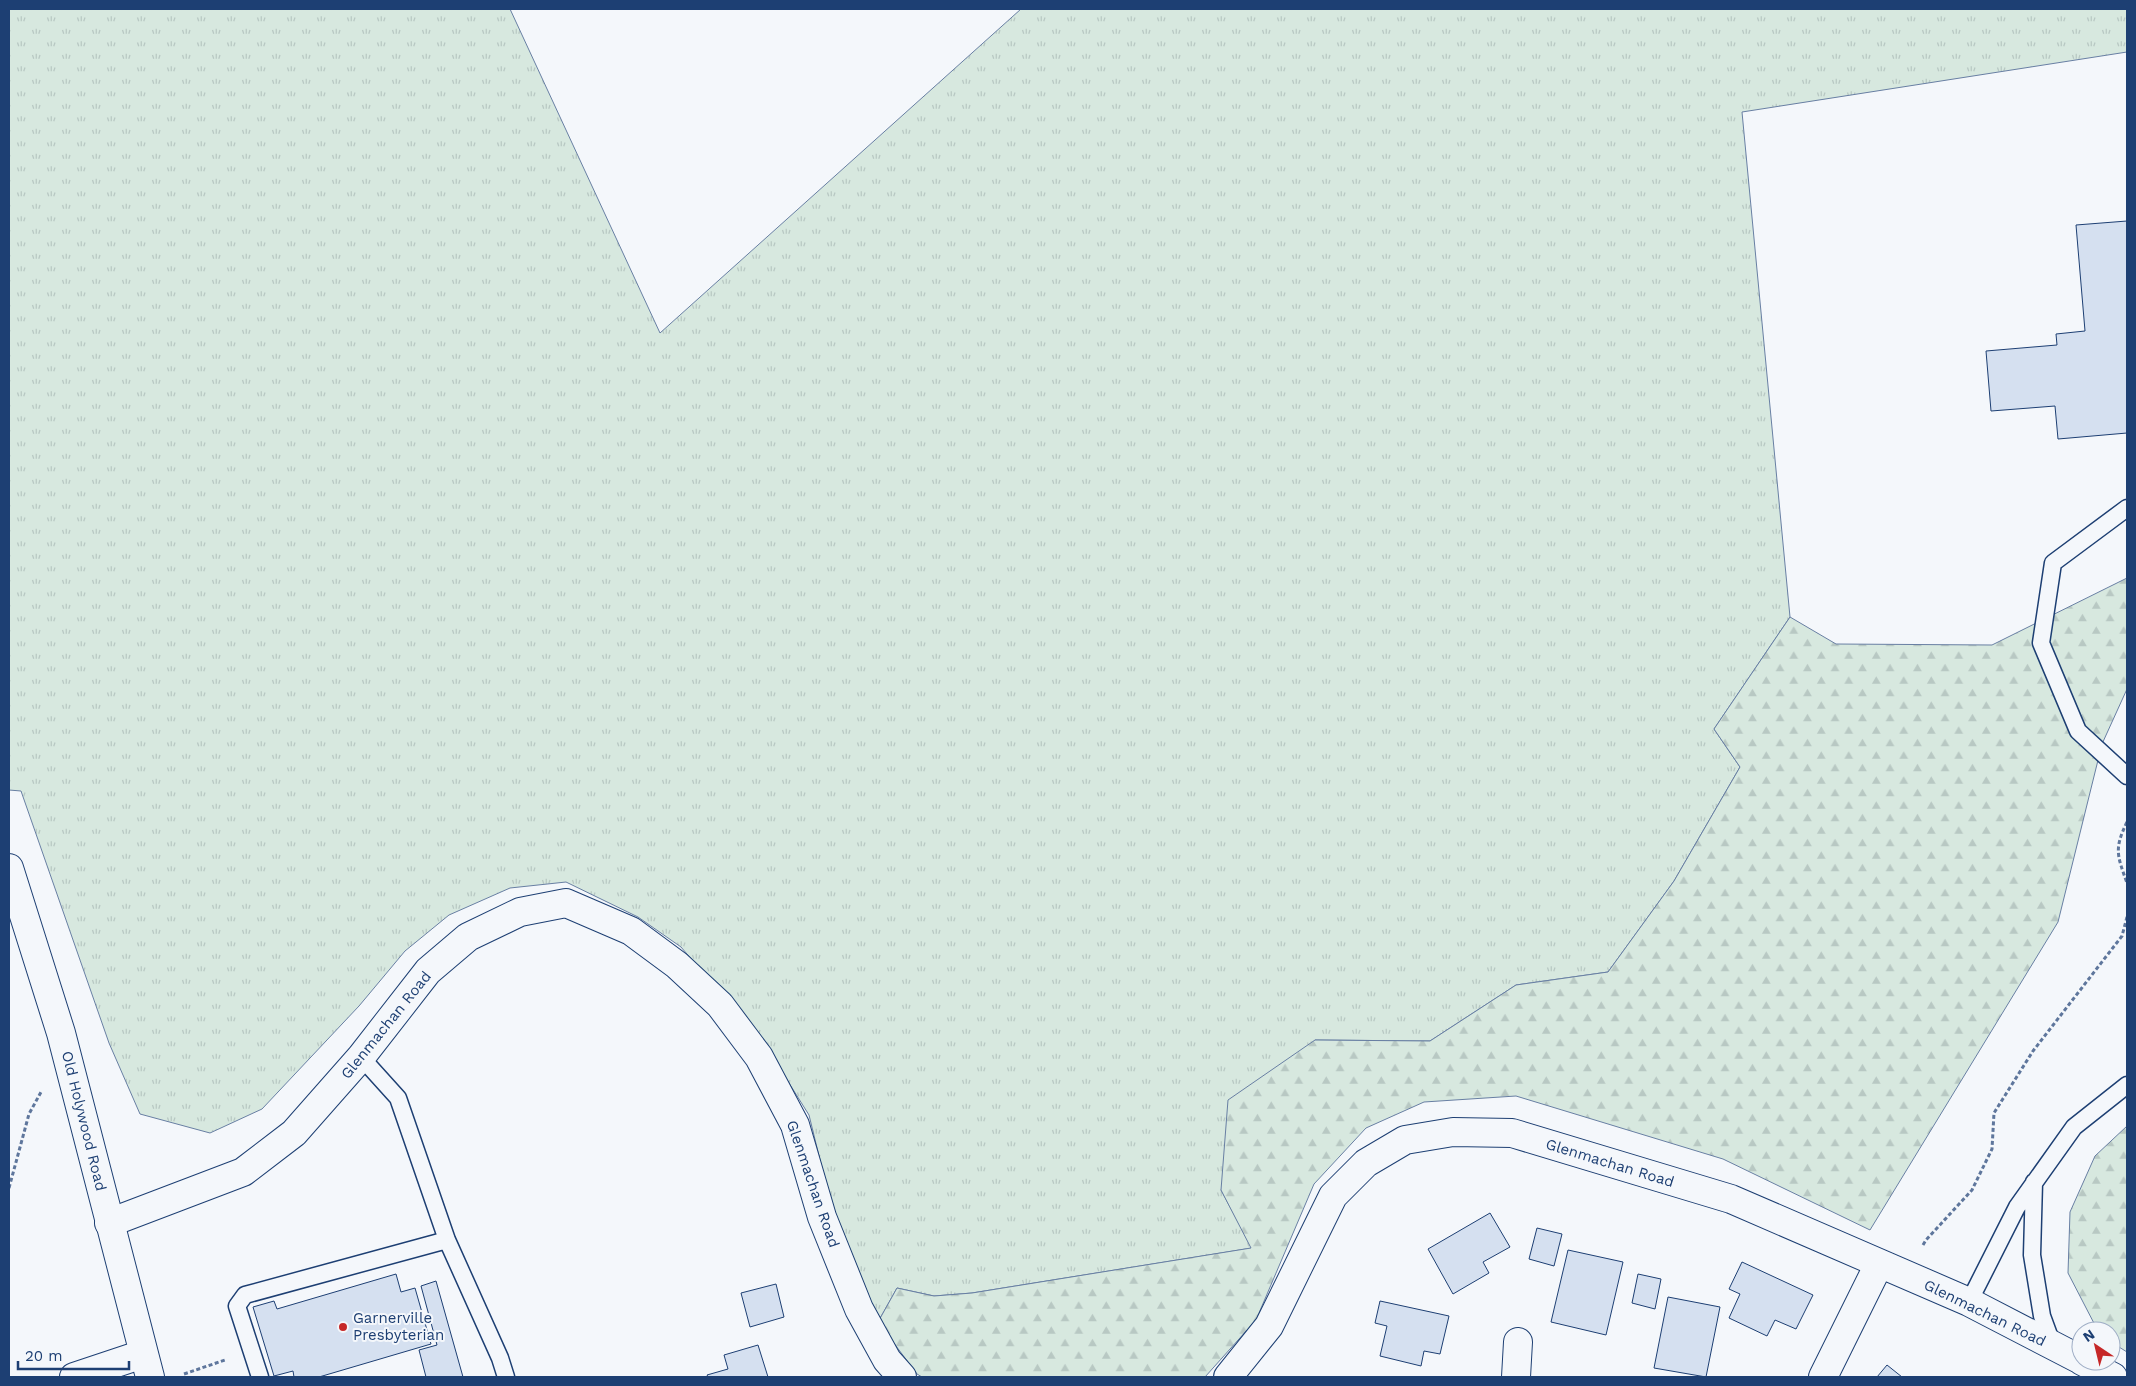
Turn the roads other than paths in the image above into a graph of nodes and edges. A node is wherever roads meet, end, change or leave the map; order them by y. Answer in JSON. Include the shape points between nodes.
{"nodes":[{"id":1,"x":2127,"y":508,"type":"edge"},
{"id":2,"x":2127,"y":776,"type":"edge"},
{"id":3,"x":9,"y":868,"type":"edge"},
{"id":4,"x":362,"y":1057,"type":"junction"},
{"id":5,"x":2127,"y":1085,"type":"edge"},
{"id":6,"x":2034,"y":1182,"type":"junction"},
{"id":7,"x":109,"y":1223,"type":"junction"},
{"id":8,"x":447,"y":1240,"type":"junction"},
{"id":9,"x":1879,"y":1264,"type":"junction"},
{"id":10,"x":1969,"y":1302,"type":"junction"},
{"id":11,"x":1518,"y":1342,"type":"dead end"},
{"id":12,"x":2053,"y":1346,"type":"junction"},
{"id":13,"x":2071,"y":1355,"type":"edge"},
{"id":14,"x":146,"y":1366,"type":"edge"},
{"id":15,"x":2102,"y":1371,"type":"edge"},
{"id":16,"x":74,"y":1377,"type":"edge"},
{"id":17,"x":260,"y":1377,"type":"edge"},
{"id":18,"x":506,"y":1377,"type":"edge"},
{"id":19,"x":902,"y":1377,"type":"edge"},
{"id":20,"x":1228,"y":1377,"type":"edge"},
{"id":21,"x":1516,"y":1377,"type":"edge"},
{"id":22,"x":1822,"y":1377,"type":"edge"},
{"id":23,"x":2114,"y":1377,"type":"edge"}],
"edges":[{"from":1,"to":2,"type":"lane","via":[[2053,563],[2040,643],[2078,731]]},
{"from":3,"to":7,"type":"street","name":"Old Holywood Road","via":[[65,1050]]},
{"from":4,"to":7,"type":"street","name":"Glenmachan Road","via":[[294,1133],[243,1172]]},
{"from":4,"to":8,"type":"lane","via":[[398,1098]]},
{"from":4,"to":19,"type":"street","name":"Glenmachan Road","via":[[428,971],[468,937],[520,912],[566,903],[631,931],[677,965],[720,1005],[759,1056],[795,1125],[822,1217],[859,1309],[887,1360]]},
{"from":5,"to":6,"type":"lane","via":[[2074,1127]]},
{"from":6,"to":10,"type":"lane","via":[[2017,1207]]},
{"from":6,"to":12,"type":"lane","via":[[2032,1255],[2042,1316]]},
{"from":7,"to":14,"type":"street","name":"Old Holywood Road"},
{"from":8,"to":17,"type":"lane","via":[[245,1295],[237,1306]]},
{"from":8,"to":18,"type":"lane"},
{"from":9,"to":10,"type":"street","name":"Glenmachan Road"},
{"from":9,"to":20,"type":"street","name":"Glenmachan Road","via":[[1731,1199],[1512,1133],[1453,1132],[1405,1140],[1366,1163],[1334,1196],[1269,1326]]},
{"from":9,"to":22,"type":"street"},
{"from":10,"to":12,"type":"street","name":"Glenmachan Road"},
{"from":11,"to":21,"type":"street"},
{"from":12,"to":13,"type":"street","name":"Glenmachan Road"},
{"from":14,"to":16,"type":"street"},
{"from":15,"to":23,"type":"street","name":"Glenmachan Road"}]}
